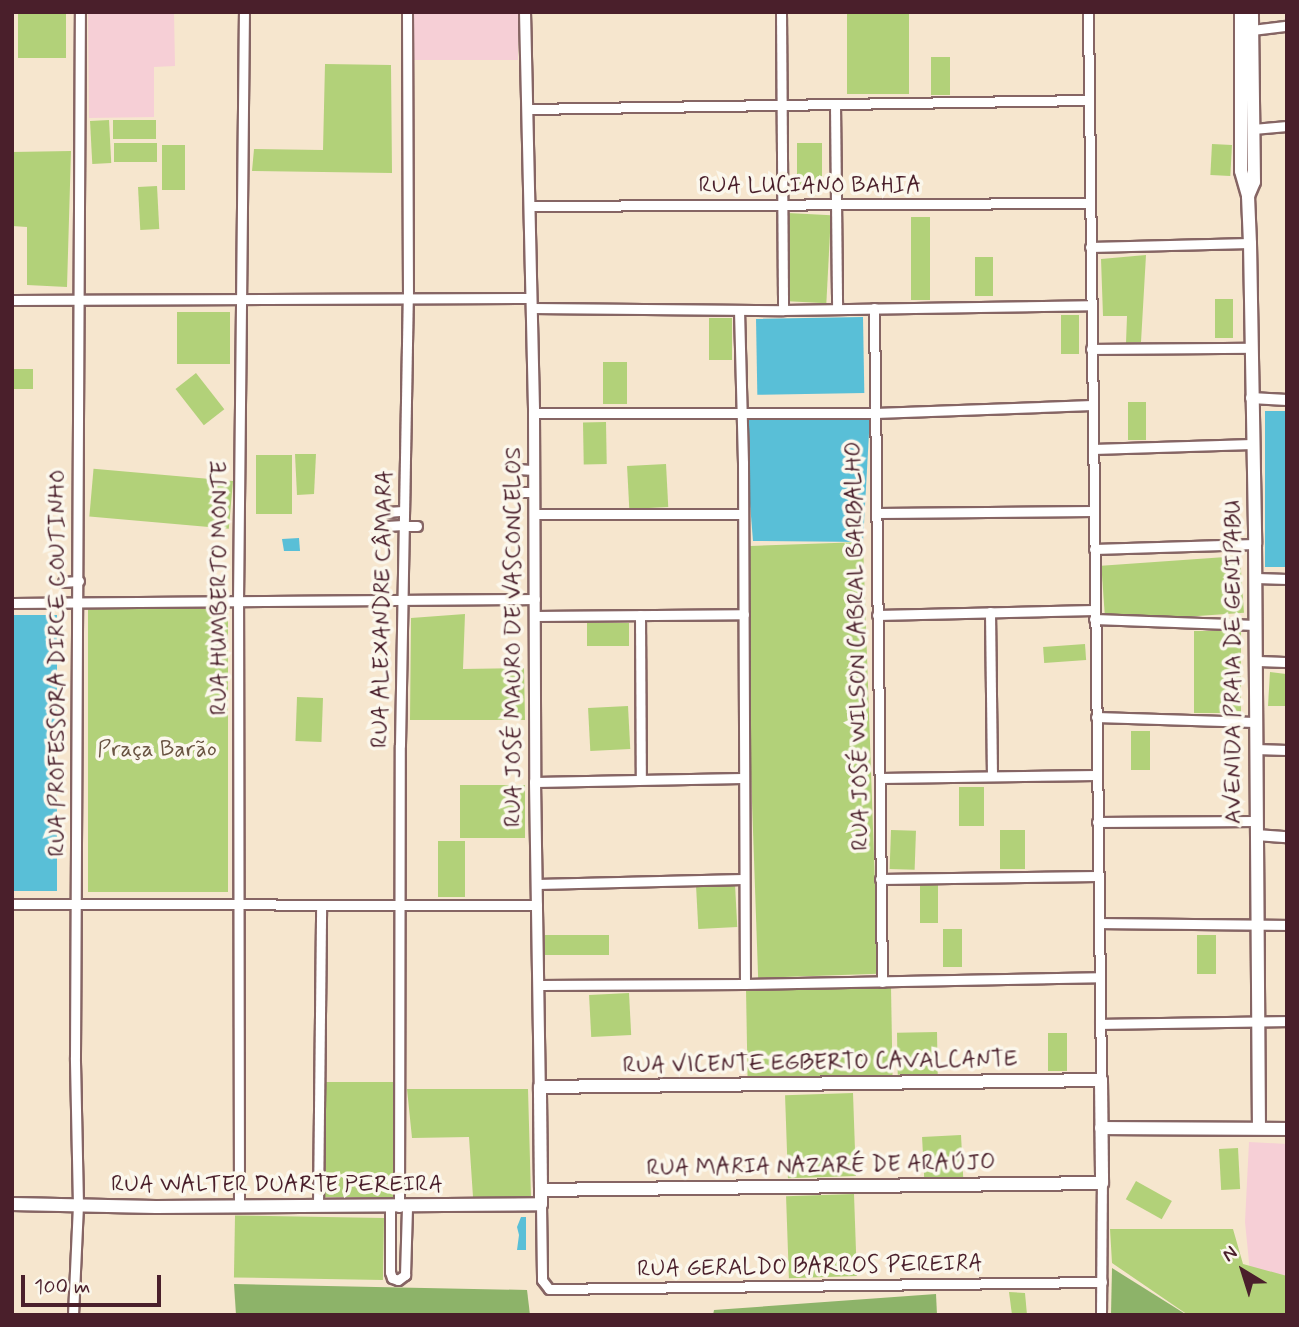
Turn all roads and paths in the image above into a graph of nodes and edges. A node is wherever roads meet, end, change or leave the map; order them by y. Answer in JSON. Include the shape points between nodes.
{"nodes":[{"id":1,"x":80,"y":12,"type":"edge"},
{"id":2,"x":244,"y":12,"type":"edge"},
{"id":3,"x":407,"y":12,"type":"edge"},
{"id":4,"x":525,"y":12,"type":"edge"},
{"id":5,"x":782,"y":12,"type":"edge"},
{"id":6,"x":1088,"y":12,"type":"edge"},
{"id":7,"x":1241,"y":12,"type":"edge"},
{"id":8,"x":1252,"y":12,"type":"edge"},
{"id":9,"x":1287,"y":26,"type":"edge"},
{"id":10,"x":1252,"y":30,"type":"junction"},
{"id":11,"x":1088,"y":100,"type":"junction"},
{"id":12,"x":782,"y":104,"type":"junction"},
{"id":13,"x":835,"y":105,"type":"junction"},
{"id":14,"x":528,"y":109,"type":"junction"},
{"id":15,"x":1287,"y":126,"type":"edge"},
{"id":16,"x":1253,"y":129,"type":"junction"},
{"id":17,"x":1248,"y":196,"type":"junction"},
{"id":18,"x":1090,"y":203,"type":"junction"},
{"id":19,"x":530,"y":206,"type":"junction"},
{"id":20,"x":784,"y":206,"type":"junction"},
{"id":21,"x":838,"y":206,"type":"junction"},
{"id":22,"x":1250,"y":243,"type":"junction"},
{"id":23,"x":1090,"y":247,"type":"junction"},
{"id":24,"x":241,"y":298,"type":"junction"},
{"id":25,"x":408,"y":298,"type":"junction"},
{"id":26,"x":78,"y":299,"type":"junction"},
{"id":27,"x":12,"y":300,"type":"edge"},
{"id":28,"x":531,"y":303,"type":"junction"},
{"id":29,"x":1090,"y":305,"type":"junction"},
{"id":30,"x":837,"y":309,"type":"junction"},
{"id":31,"x":874,"y":309,"type":"junction"},
{"id":32,"x":739,"y":310,"type":"junction"},
{"id":33,"x":783,"y":310,"type":"junction"},
{"id":34,"x":1251,"y":348,"type":"junction"},
{"id":35,"x":1091,"y":349,"type":"junction"},
{"id":36,"x":1251,"y":398,"type":"junction"},
{"id":37,"x":1287,"y":400,"type":"edge"},
{"id":38,"x":1091,"y":405,"type":"junction"},
{"id":39,"x":534,"y":413,"type":"junction"},
{"id":40,"x":741,"y":413,"type":"junction"},
{"id":41,"x":875,"y":413,"type":"junction"},
{"id":42,"x":1252,"y":444,"type":"junction"},
{"id":43,"x":1093,"y":449,"type":"junction"},
{"id":44,"x":518,"y":469,"type":"dead end"},
{"id":45,"x":534,"y":470,"type":"junction"},
{"id":46,"x":516,"y":492,"type":"dead end"},
{"id":47,"x":534,"y":492,"type":"junction"},
{"id":48,"x":403,"y":511,"type":"junction"},
{"id":49,"x":1093,"y":511,"type":"junction"},
{"id":50,"x":387,"y":512,"type":"dead end"},
{"id":51,"x":876,"y":513,"type":"junction"},
{"id":52,"x":534,"y":514,"type":"junction"},
{"id":53,"x":743,"y":514,"type":"junction"},
{"id":54,"x":386,"y":526,"type":"dead end"},
{"id":55,"x":403,"y":526,"type":"junction"},
{"id":56,"x":417,"y":526,"type":"dead end"},
{"id":57,"x":1255,"y":544,"type":"junction"},
{"id":58,"x":1094,"y":549,"type":"junction"},
{"id":59,"x":1256,"y":578,"type":"junction"},
{"id":60,"x":1287,"y":579,"type":"edge"},
{"id":61,"x":79,"y":581,"type":"junction"},
{"id":62,"x":62,"y":582,"type":"dead end"},
{"id":63,"x":535,"y":599,"type":"junction"},
{"id":64,"x":402,"y":601,"type":"junction"},
{"id":65,"x":238,"y":602,"type":"junction"},
{"id":66,"x":12,"y":603,"type":"edge"},
{"id":67,"x":79,"y":603,"type":"junction"},
{"id":68,"x":990,"y":612,"type":"junction"},
{"id":69,"x":640,"y":614,"type":"junction"},
{"id":70,"x":744,"y":614,"type":"junction"},
{"id":71,"x":877,"y":615,"type":"junction"},
{"id":72,"x":1094,"y":615,"type":"junction"},
{"id":73,"x":535,"y":617,"type":"junction"},
{"id":74,"x":1256,"y":625,"type":"junction"},
{"id":75,"x":1256,"y":661,"type":"junction"},
{"id":76,"x":1287,"y":662,"type":"edge"},
{"id":77,"x":1096,"y":716,"type":"junction"},
{"id":78,"x":1255,"y":722,"type":"junction"},
{"id":79,"x":1255,"y":749,"type":"junction"},
{"id":80,"x":1287,"y":750,"type":"edge"},
{"id":81,"x":992,"y":774,"type":"junction"},
{"id":82,"x":1096,"y":775,"type":"junction"},
{"id":83,"x":742,"y":778,"type":"junction"},
{"id":84,"x":880,"y":778,"type":"junction"},
{"id":85,"x":641,"y":779,"type":"junction"},
{"id":86,"x":535,"y":782,"type":"junction"},
{"id":87,"x":1255,"y":821,"type":"junction"},
{"id":88,"x":1097,"y":822,"type":"junction"},
{"id":89,"x":1256,"y":835,"type":"junction"},
{"id":90,"x":1287,"y":837,"type":"edge"},
{"id":91,"x":1097,"y":876,"type":"junction"},
{"id":92,"x":743,"y":879,"type":"junction"},
{"id":93,"x":880,"y":879,"type":"junction"},
{"id":94,"x":537,"y":884,"type":"junction"},
{"id":95,"x":12,"y":904,"type":"edge"},
{"id":96,"x":76,"y":904,"type":"junction"},
{"id":97,"x":400,"y":904,"type":"junction"},
{"id":98,"x":239,"y":905,"type":"junction"},
{"id":99,"x":321,"y":905,"type":"junction"},
{"id":100,"x":537,"y":905,"type":"junction"},
{"id":101,"x":1099,"y":923,"type":"junction"},
{"id":102,"x":1258,"y":923,"type":"junction"},
{"id":103,"x":1287,"y":925,"type":"edge"},
{"id":104,"x":1099,"y":977,"type":"junction"},
{"id":105,"x":882,"y":982,"type":"junction"},
{"id":106,"x":745,"y":984,"type":"junction"},
{"id":107,"x":539,"y":985,"type":"junction"},
{"id":108,"x":1258,"y":1020,"type":"junction"},
{"id":109,"x":1287,"y":1021,"type":"edge"},
{"id":110,"x":1100,"y":1024,"type":"junction"},
{"id":111,"x":1101,"y":1080,"type":"junction"},
{"id":112,"x":540,"y":1087,"type":"junction"},
{"id":113,"x":1259,"y":1127,"type":"junction"},
{"id":114,"x":1101,"y":1128,"type":"junction"},
{"id":115,"x":1287,"y":1129,"type":"edge"},
{"id":116,"x":1102,"y":1183,"type":"junction"},
{"id":117,"x":541,"y":1189,"type":"junction"},
{"id":118,"x":12,"y":1204,"type":"edge"},
{"id":119,"x":78,"y":1205,"type":"junction"},
{"id":120,"x":541,"y":1205,"type":"junction"},
{"id":121,"x":239,"y":1206,"type":"junction"},
{"id":122,"x":318,"y":1206,"type":"junction"},
{"id":123,"x":399,"y":1207,"type":"junction"},
{"id":124,"x":541,"y":1262,"type":"joint"},
{"id":125,"x":1102,"y":1282,"type":"junction"},
{"id":126,"x":73,"y":1315,"type":"edge"},
{"id":127,"x":1101,"y":1315,"type":"edge"}],
"edges":[{"from":1,"to":26,"type":"street","name":"RUA PROFESSORA DIRCE COUTINHO"},
{"from":2,"to":24,"type":"street","name":"RUA HUMBERTO MONTE"},
{"from":3,"to":25,"type":"street","name":"RUA ALEXANDRE CÂMARA"},
{"from":4,"to":14,"type":"street","name":"RUA JOSÉ MAURO DE VASCONCELOS"},
{"from":5,"to":12,"type":"street"},
{"from":6,"to":11,"type":"street"},
{"from":7,"to":17,"type":"main road","name":"AVENIDA PRAIA DE GENIPABU","via":[[1241,171]]},
{"from":8,"to":10,"type":"main road","name":"AVENIDA PRAIA DE GENIPABU"},
{"from":9,"to":10,"type":"street"},
{"from":10,"to":16,"type":"main road","name":"AVENIDA PRAIA DE GENIPABU"},
{"from":11,"to":13,"type":"street"},
{"from":11,"to":18,"type":"street"},
{"from":12,"to":13,"type":"street"},
{"from":12,"to":14,"type":"street"},
{"from":12,"to":20,"type":"street"},
{"from":13,"to":21,"type":"street"},
{"from":14,"to":19,"type":"street","name":"RUA JOSÉ MAURO DE VASCONCELOS"},
{"from":15,"to":16,"type":"street"},
{"from":16,"to":17,"type":"main road","name":"AVENIDA PRAIA DE GENIPABU","via":[[1254,182]]},
{"from":17,"to":22,"type":"main road","name":"AVENIDA PRAIA DE GENIPABU"},
{"from":18,"to":21,"type":"street","name":"RUA LUCIANO BAHIA"},
{"from":18,"to":23,"type":"street"},
{"from":19,"to":20,"type":"street","name":"RUA LUCIANO BAHIA"},
{"from":19,"to":28,"type":"street","name":"RUA JOSÉ MAURO DE VASCONCELOS"},
{"from":20,"to":21,"type":"street","name":"RUA LUCIANO BAHIA"},
{"from":20,"to":33,"type":"street"},
{"from":21,"to":30,"type":"street"},
{"from":22,"to":23,"type":"street"},
{"from":22,"to":34,"type":"main road","name":"AVENIDA PRAIA DE GENIPABU"},
{"from":23,"to":29,"type":"street"},
{"from":24,"to":25,"type":"street"},
{"from":24,"to":26,"type":"street"},
{"from":24,"to":65,"type":"street","name":"RUA HUMBERTO MONTE"},
{"from":25,"to":28,"type":"street"},
{"from":25,"to":48,"type":"street","name":"RUA ALEXANDRE CÂMARA"},
{"from":26,"to":27,"type":"street"},
{"from":26,"to":61,"type":"street","name":"RUA PROFESSORA DIRCE COUTINHO"},
{"from":28,"to":32,"type":"street"},
{"from":28,"to":39,"type":"street","name":"RUA JOSÉ MAURO DE VASCONCELOS"},
{"from":29,"to":31,"type":"street"},
{"from":29,"to":35,"type":"street"},
{"from":30,"to":31,"type":"street"},
{"from":30,"to":33,"type":"street"},
{"from":31,"to":41,"type":"street","name":"RUA JOSÉ WILSON CABRAL BARBALHO"},
{"from":32,"to":33,"type":"street"},
{"from":32,"to":40,"type":"street"},
{"from":34,"to":35,"type":"street"},
{"from":34,"to":36,"type":"main road","name":"AVENIDA PRAIA DE GENIPABU"},
{"from":35,"to":38,"type":"street"},
{"from":36,"to":37,"type":"street"},
{"from":36,"to":42,"type":"main road","name":"AVENIDA PRAIA DE GENIPABU"},
{"from":38,"to":41,"type":"street"},
{"from":38,"to":43,"type":"street"},
{"from":39,"to":40,"type":"street"},
{"from":39,"to":45,"type":"street","name":"RUA JOSÉ MAURO DE VASCONCELOS"},
{"from":40,"to":41,"type":"street"},
{"from":40,"to":53,"type":"street"},
{"from":41,"to":51,"type":"street","name":"RUA JOSÉ WILSON CABRAL BARBALHO"},
{"from":42,"to":43,"type":"street"},
{"from":42,"to":57,"type":"main road","name":"AVENIDA PRAIA DE GENIPABU"},
{"from":43,"to":49,"type":"street"},
{"from":44,"to":45,"type":"street"},
{"from":45,"to":47,"type":"street","name":"RUA JOSÉ MAURO DE VASCONCELOS"},
{"from":46,"to":47,"type":"street"},
{"from":47,"to":52,"type":"street","name":"RUA JOSÉ MAURO DE VASCONCELOS"},
{"from":48,"to":50,"type":"street"},
{"from":48,"to":55,"type":"street","name":"RUA ALEXANDRE CÂMARA"},
{"from":49,"to":51,"type":"street"},
{"from":49,"to":58,"type":"street"},
{"from":51,"to":71,"type":"street","name":"RUA JOSÉ WILSON CABRAL BARBALHO"},
{"from":52,"to":53,"type":"street"},
{"from":52,"to":63,"type":"street","name":"RUA JOSÉ MAURO DE VASCONCELOS"},
{"from":53,"to":70,"type":"street"},
{"from":54,"to":55,"type":"street"},
{"from":55,"to":56,"type":"street"},
{"from":55,"to":64,"type":"street","name":"RUA ALEXANDRE CÂMARA"},
{"from":57,"to":58,"type":"street"},
{"from":57,"to":59,"type":"main road","name":"AVENIDA PRAIA DE GENIPABU"},
{"from":58,"to":72,"type":"street"},
{"from":59,"to":60,"type":"street"},
{"from":59,"to":74,"type":"main road","name":"AVENIDA PRAIA DE GENIPABU"},
{"from":61,"to":62,"type":"street"},
{"from":61,"to":67,"type":"street","name":"RUA PROFESSORA DIRCE COUTINHO"},
{"from":63,"to":64,"type":"street"},
{"from":63,"to":73,"type":"street","name":"RUA JOSÉ MAURO DE VASCONCELOS"},
{"from":64,"to":65,"type":"street"},
{"from":64,"to":97,"type":"street","name":"RUA ALEXANDRE CÂMARA"},
{"from":65,"to":67,"type":"street"},
{"from":65,"to":98,"type":"street","name":"RUA HUMBERTO MONTE"},
{"from":66,"to":67,"type":"street"},
{"from":67,"to":96,"type":"street","name":"RUA PROFESSORA DIRCE COUTINHO"},
{"from":68,"to":71,"type":"street"},
{"from":68,"to":72,"type":"street"},
{"from":68,"to":81,"type":"street"},
{"from":69,"to":70,"type":"street"},
{"from":69,"to":73,"type":"street"},
{"from":69,"to":85,"type":"street"},
{"from":70,"to":83,"type":"street"},
{"from":71,"to":84,"type":"street","name":"RUA JOSÉ WILSON CABRAL BARBALHO"},
{"from":72,"to":74,"type":"street"},
{"from":72,"to":77,"type":"street"},
{"from":73,"to":86,"type":"street","name":"RUA JOSÉ MAURO DE VASCONCELOS"},
{"from":74,"to":75,"type":"main road","name":"AVENIDA PRAIA DE GENIPABU"},
{"from":75,"to":76,"type":"street"},
{"from":75,"to":78,"type":"main road","name":"AVENIDA PRAIA DE GENIPABU"},
{"from":77,"to":78,"type":"street"},
{"from":77,"to":82,"type":"street"},
{"from":78,"to":79,"type":"main road","name":"AVENIDA PRAIA DE GENIPABU"},
{"from":79,"to":80,"type":"street"},
{"from":79,"to":87,"type":"main road","name":"AVENIDA PRAIA DE GENIPABU"},
{"from":81,"to":82,"type":"street"},
{"from":81,"to":84,"type":"street"},
{"from":82,"to":88,"type":"street"},
{"from":83,"to":85,"type":"street"},
{"from":83,"to":92,"type":"street"},
{"from":84,"to":93,"type":"street","name":"RUA JOSÉ WILSON CABRAL BARBALHO"},
{"from":85,"to":86,"type":"street"},
{"from":86,"to":94,"type":"street","name":"RUA JOSÉ MAURO DE VASCONCELOS"},
{"from":87,"to":88,"type":"street"},
{"from":87,"to":89,"type":"main road","name":"AVENIDA PRAIA DE GENIPABU"},
{"from":88,"to":91,"type":"street"},
{"from":89,"to":90,"type":"street"},
{"from":89,"to":102,"type":"main road","name":"AVENIDA PRAIA DE GENIPABU"},
{"from":91,"to":93,"type":"street"},
{"from":91,"to":101,"type":"street"},
{"from":92,"to":94,"type":"street"},
{"from":92,"to":106,"type":"street"},
{"from":93,"to":105,"type":"street","name":"RUA JOSÉ WILSON CABRAL BARBALHO"},
{"from":94,"to":100,"type":"street","name":"RUA JOSÉ MAURO DE VASCONCELOS"},
{"from":95,"to":96,"type":"street"},
{"from":96,"to":98,"type":"street"},
{"from":96,"to":119,"type":"street","name":"RUA PROFESSORA DIRCE COUTINHO"},
{"from":97,"to":99,"type":"street"},
{"from":97,"to":100,"type":"street"},
{"from":97,"to":123,"type":"street","name":"RUA ALEXANDRE CÂMARA"},
{"from":98,"to":99,"type":"street"},
{"from":98,"to":121,"type":"street","name":"RUA HUMBERTO MONTE"},
{"from":99,"to":122,"type":"street"},
{"from":100,"to":107,"type":"street","name":"RUA JOSÉ MAURO DE VASCONCELOS"},
{"from":101,"to":102,"type":"street"},
{"from":101,"to":104,"type":"street"},
{"from":102,"to":103,"type":"street"},
{"from":102,"to":108,"type":"main road","name":"AVENIDA PRAIA DE GENIPABU"},
{"from":104,"to":105,"type":"street"},
{"from":104,"to":110,"type":"street"},
{"from":105,"to":106,"type":"street"},
{"from":106,"to":107,"type":"street"},
{"from":107,"to":112,"type":"street","name":"RUA JOSÉ MAURO DE VASCONCELOS"},
{"from":108,"to":109,"type":"street"},
{"from":108,"to":110,"type":"street"},
{"from":108,"to":113,"type":"main road","name":"AVENIDA PRAIA DE GENIPABU"},
{"from":110,"to":111,"type":"street"},
{"from":111,"to":112,"type":"main road","name":"RUA VICENTE EGBERTO CAVALCANTE"},
{"from":111,"to":114,"type":"main road"},
{"from":112,"to":117,"type":"main road","name":"RUA JOSÉ MAURO DE VASCONCELOS"},
{"from":113,"to":114,"type":"main road"},
{"from":113,"to":115,"type":"main road"},
{"from":114,"to":116,"type":"main road"},
{"from":116,"to":117,"type":"main road","name":"RUA MARIA NAZARÉ DE ARAÚJO"},
{"from":116,"to":125,"type":"street"},
{"from":117,"to":120,"type":"main road","name":"RUA JOSÉ MAURO DE VASCONCELOS"},
{"from":118,"to":119,"type":"main road","name":"RUA WALTER DUARTE PEREIRA"},
{"from":119,"to":121,"type":"main road","name":"RUA WALTER DUARTE PEREIRA"},
{"from":119,"to":126,"type":"street","name":"RUA PROFESSORA DIRCE COUTINHO"},
{"from":120,"to":123,"type":"main road","name":"RUA WALTER DUARTE PEREIRA"},
{"from":120,"to":124,"type":"street","name":"RUA JOSÉ MAURO DE VASCONCELOS"},
{"from":121,"to":122,"type":"main road","name":"RUA WALTER DUARTE PEREIRA"},
{"from":122,"to":123,"type":"main road","name":"RUA WALTER DUARTE PEREIRA"},
{"from":123,"to":123,"type":"street","via":[[390,1272],[396,1280],[405,1275]]},
{"from":124,"to":125,"type":"street","name":"RUA GERALDO BARROS PEREIRA","via":[[543,1285],[561,1290]]},
{"from":125,"to":127,"type":"street"}]}
